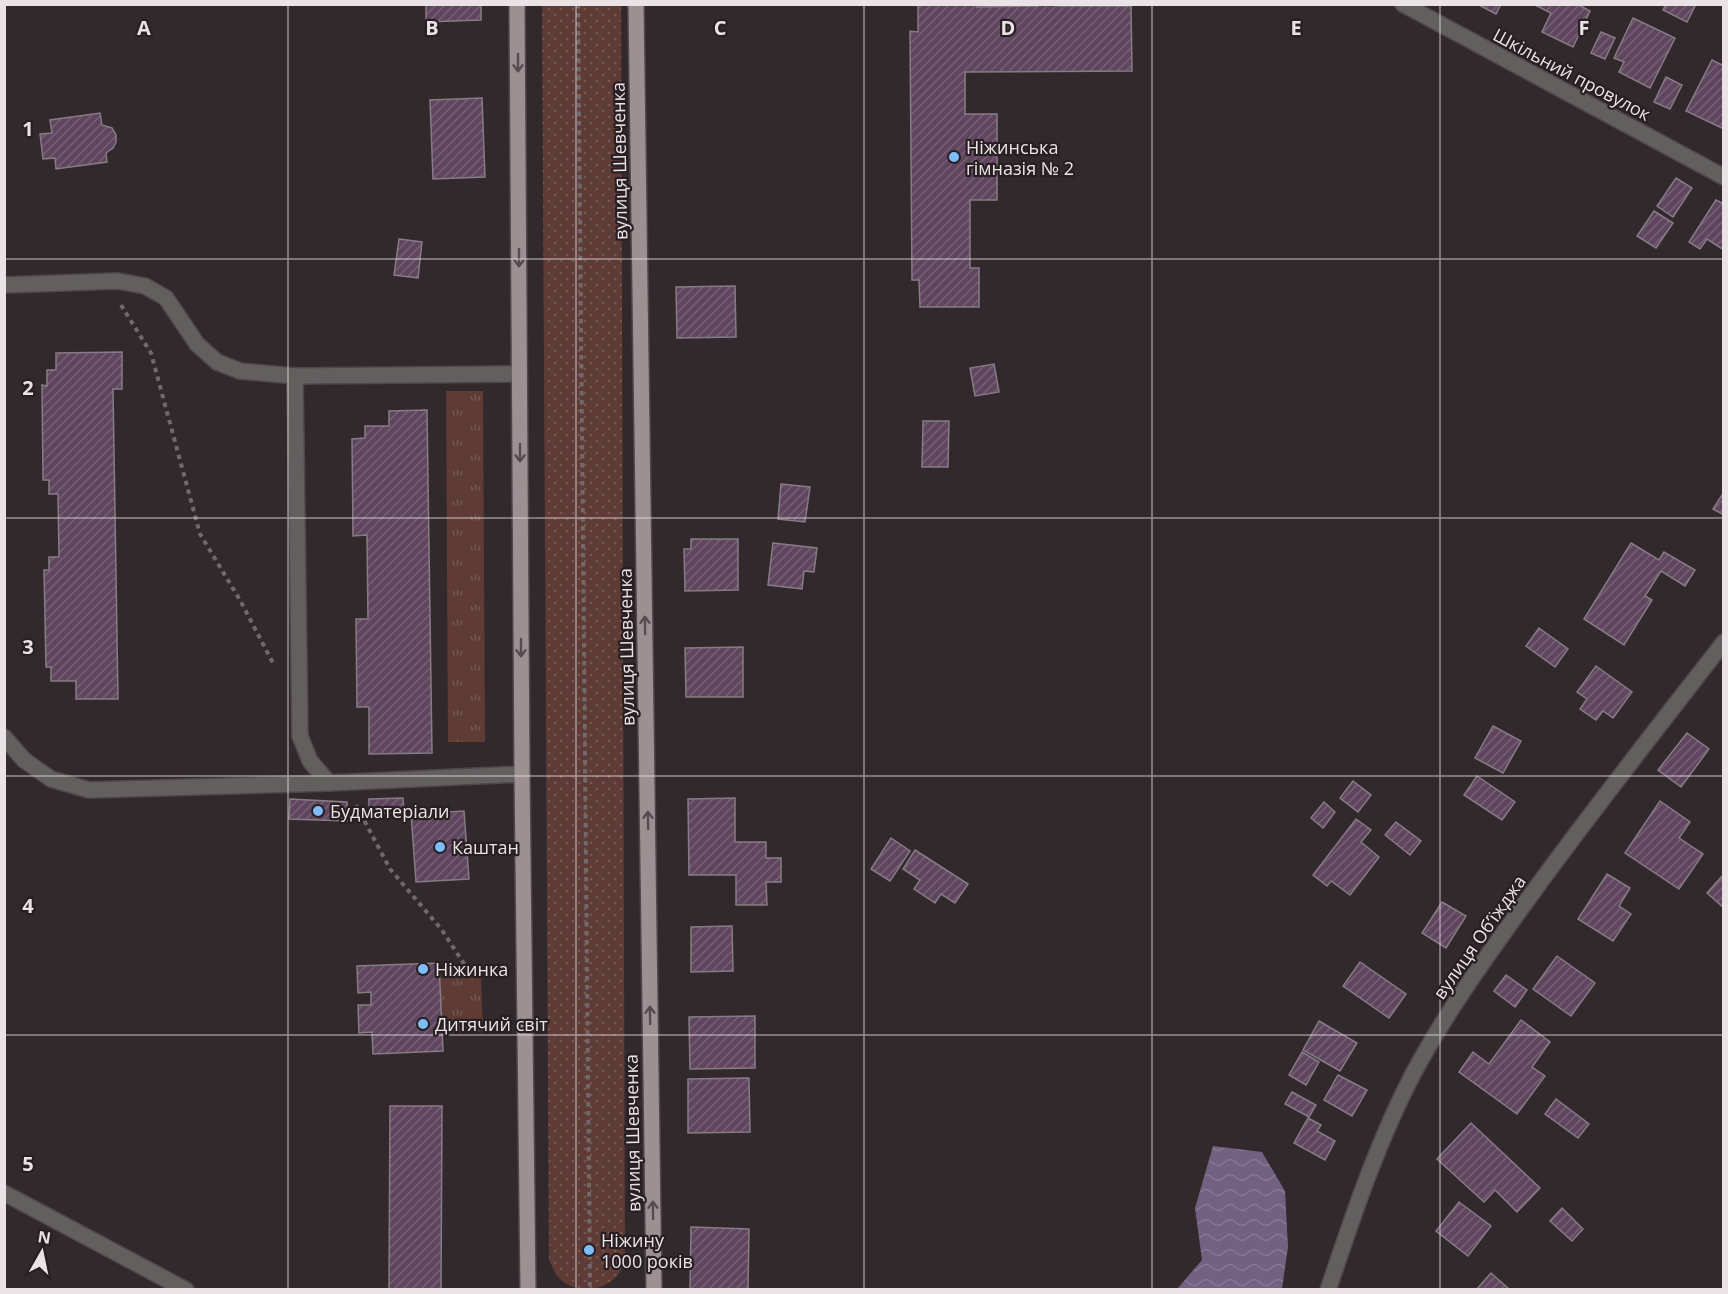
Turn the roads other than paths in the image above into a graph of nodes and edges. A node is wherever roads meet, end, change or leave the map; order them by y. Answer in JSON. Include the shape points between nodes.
{"nodes":[{"id":1,"x":517,"y":4,"type":"edge"},
{"id":2,"x":636,"y":4,"type":"edge"},
{"id":3,"x":1403,"y":4,"type":"edge"},
{"id":4,"x":1724,"y":177,"type":"edge"},
{"id":5,"x":4,"y":285,"type":"edge"},
{"id":6,"x":519,"y":374,"type":"junction"},
{"id":7,"x":295,"y":376,"type":"junction"},
{"id":8,"x":1724,"y":642,"type":"edge"},
{"id":9,"x":4,"y":737,"type":"edge"},
{"id":10,"x":522,"y":774,"type":"junction"},
{"id":11,"x":336,"y":783,"type":"junction"},
{"id":12,"x":4,"y":1193,"type":"edge"},
{"id":13,"x":186,"y":1290,"type":"edge"},
{"id":14,"x":528,"y":1290,"type":"edge"},
{"id":15,"x":654,"y":1290,"type":"edge"},
{"id":16,"x":1328,"y":1290,"type":"edge"}],
"edges":[{"from":1,"to":6,"type":"main road","one_way":true},
{"from":15,"to":2,"type":"main road","name":"вулиця Шевченка","one_way":true},
{"from":3,"to":4,"type":"street","name":"Шкільний провулок"},
{"from":5,"to":7,"type":"street","via":[[118,281],[145,286],[166,298],[197,344],[217,362],[240,371]]},
{"from":6,"to":7,"type":"street"},
{"from":6,"to":10,"type":"main road","one_way":true},
{"from":7,"to":11,"type":"street","via":[[300,736],[310,761]]},
{"from":8,"to":16,"type":"street","name":"вулиця Обʼїжджа","via":[[1582,825],[1441,1025],[1390,1121]]},
{"from":9,"to":11,"type":"street","via":[[24,760],[51,779],[89,790]]},
{"from":10,"to":11,"type":"street"},
{"from":10,"to":14,"type":"main road"},
{"from":12,"to":13,"type":"street"}]}
